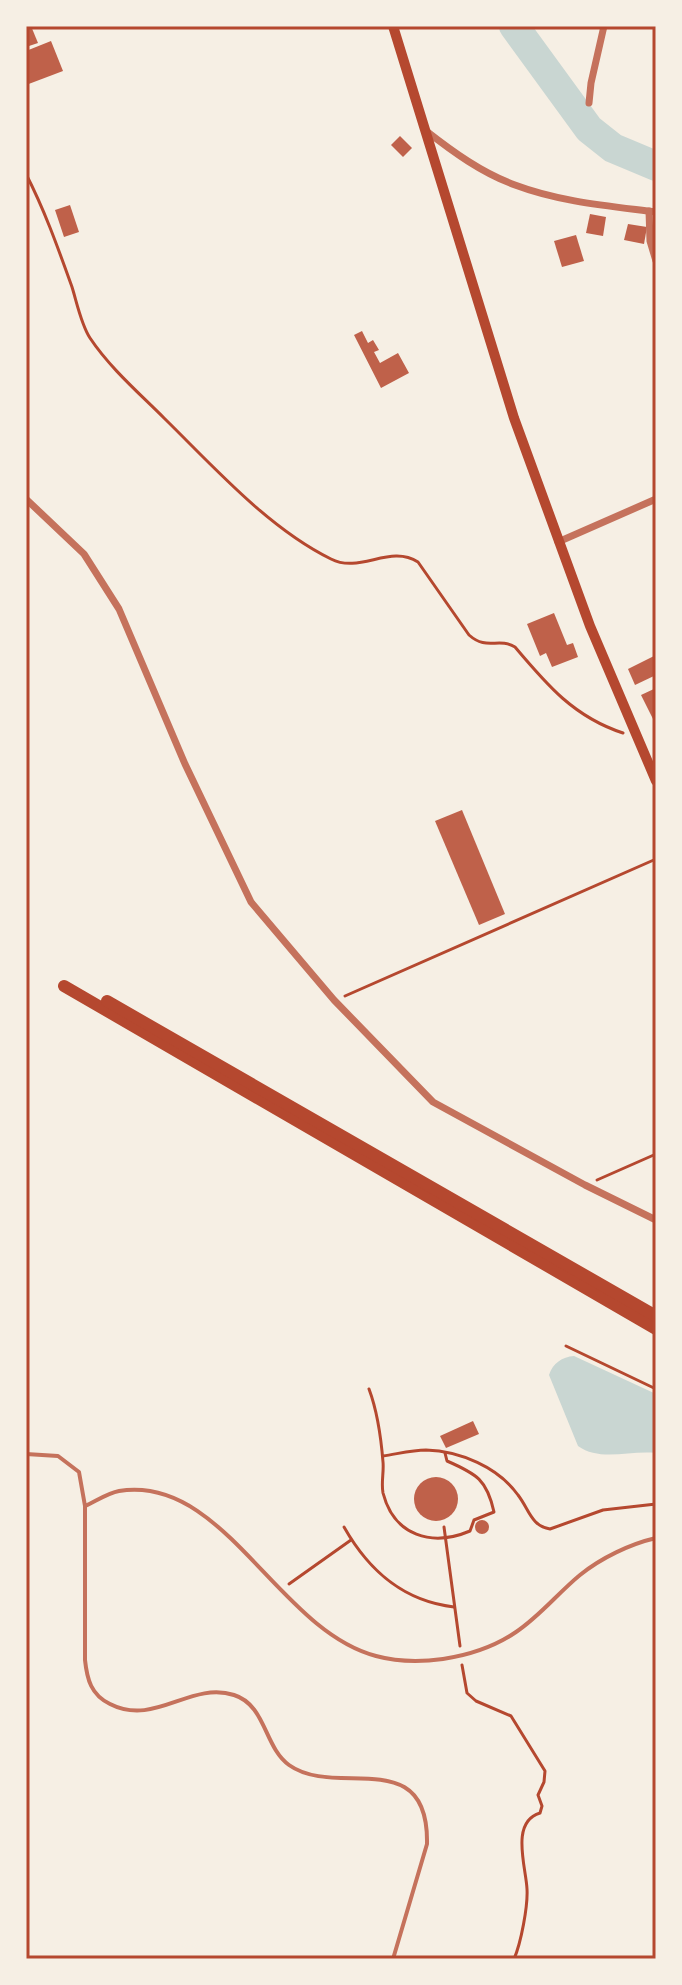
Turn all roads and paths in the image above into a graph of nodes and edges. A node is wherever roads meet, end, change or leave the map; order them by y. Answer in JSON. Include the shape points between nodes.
{"nodes":[{"id":1,"x":393,"y":26,"type":"edge"},
{"id":2,"x":604,"y":26,"type":"edge"},
{"id":3,"x":589,"y":103,"type":"dead end"},
{"id":4,"x":424,"y":129,"type":"junction"},
{"id":5,"x":26,"y":174,"type":"edge"},
{"id":6,"x":653,"y":211,"type":"edge"},
{"id":7,"x":656,"y":261,"type":"edge"},
{"id":8,"x":26,"y":499,"type":"edge"},
{"id":9,"x":656,"y":499,"type":"edge"},
{"id":10,"x":558,"y":542,"type":"junction"},
{"id":11,"x":638,"y":738,"type":"junction"},
{"id":12,"x":656,"y":781,"type":"edge"},
{"id":13,"x":656,"y":859,"type":"edge"},
{"id":14,"x":334,"y":1000,"type":"junction"},
{"id":15,"x":656,"y":1154,"type":"edge"},
{"id":16,"x":585,"y":1185,"type":"junction"},
{"id":17,"x":656,"y":1220,"type":"edge"},
{"id":18,"x":656,"y":1316,"type":"edge"},
{"id":19,"x":656,"y":1329,"type":"edge"},
{"id":20,"x":566,"y":1346,"type":"dead end"},
{"id":21,"x":369,"y":1389,"type":"dead end"},
{"id":22,"x":656,"y":1389,"type":"edge"},
{"id":23,"x":445,"y":1453,"type":"junction"},
{"id":24,"x":26,"y":1454,"type":"edge"},
{"id":25,"x":383,"y":1456,"type":"junction"},
{"id":26,"x":656,"y":1504,"type":"edge"},
{"id":27,"x":85,"y":1506,"type":"junction"},
{"id":28,"x":344,"y":1527,"type":"dead end"},
{"id":29,"x":444,"y":1527,"type":"dead end"},
{"id":30,"x":656,"y":1538,"type":"edge"},
{"id":31,"x":446,"y":1539,"type":"junction"},
{"id":32,"x":351,"y":1540,"type":"junction"},
{"id":33,"x":279,"y":1591,"type":"junction"},
{"id":34,"x":454,"y":1607,"type":"junction"},
{"id":35,"x":461,"y":1656,"type":"junction"},
{"id":36,"x":393,"y":1959,"type":"edge"},
{"id":37,"x":514,"y":1959,"type":"edge"}],
"edges":[{"from":1,"to":4,"type":"main road"},
{"from":2,"to":3,"type":"street"},
{"from":4,"to":6,"type":"street","via":[[480,169],[516,185],[577,202]]},
{"from":4,"to":10,"type":"main road"},
{"from":5,"to":11,"type":"path","via":[[89,336],[221,475],[285,530],[333,561],[409,556],[477,643],[515,647],[554,694],[608,728]]},
{"from":6,"to":7,"type":"street","via":[[650,241]]},
{"from":8,"to":14,"type":"street","via":[[84,554],[119,609],[251,902]]},
{"from":9,"to":10,"type":"street"},
{"from":10,"to":11,"type":"main road"},
{"from":11,"to":12,"type":"main road"},
{"from":13,"to":14,"type":"path"},
{"from":14,"to":16,"type":"street","via":[[433,1102]]},
{"from":15,"to":16,"type":"path"},
{"from":16,"to":17,"type":"street"},
{"from":18,"to":19,"type":"highway","via":[[67,983]]},
{"from":20,"to":22,"type":"path"},
{"from":21,"to":25,"type":"path"},
{"from":23,"to":25,"type":"path","via":[[421,1450]]},
{"from":23,"to":26,"type":"path","via":[[491,1470],[543,1528],[621,1506]]},
{"from":23,"to":31,"type":"path","via":[[447,1461],[489,1490],[494,1512],[474,1520],[470,1531]]},
{"from":24,"to":27,"type":"lane","via":[[58,1456],[79,1472]]},
{"from":25,"to":31,"type":"path","via":[[382,1490],[392,1515],[415,1533]]},
{"from":27,"to":33,"type":"lane","via":[[117,1491],[139,1490],[184,1502],[210,1519]]},
{"from":27,"to":36,"type":"lane","via":[[85,1660],[94,1692],[107,1703],[144,1712],[208,1692],[237,1696],[260,1717],[288,1764],[314,1774],[387,1780],[417,1799],[428,1824],[427,1844]]},
{"from":28,"to":32,"type":"path"},
{"from":29,"to":31,"type":"path"},
{"from":30,"to":35,"type":"lane","via":[[580,1575],[518,1631]]},
{"from":31,"to":34,"type":"path"},
{"from":32,"to":33,"type":"path"},
{"from":32,"to":34,"type":"path","via":[[389,1583],[422,1601]]},
{"from":33,"to":35,"type":"lane","via":[[323,1630],[376,1656],[405,1661]]},
{"from":34,"to":35,"type":"path"},
{"from":35,"to":37,"type":"path","via":[[467,1693],[511,1716],[545,1771],[538,1795],[540,1813],[524,1827],[527,1891]]}]}
